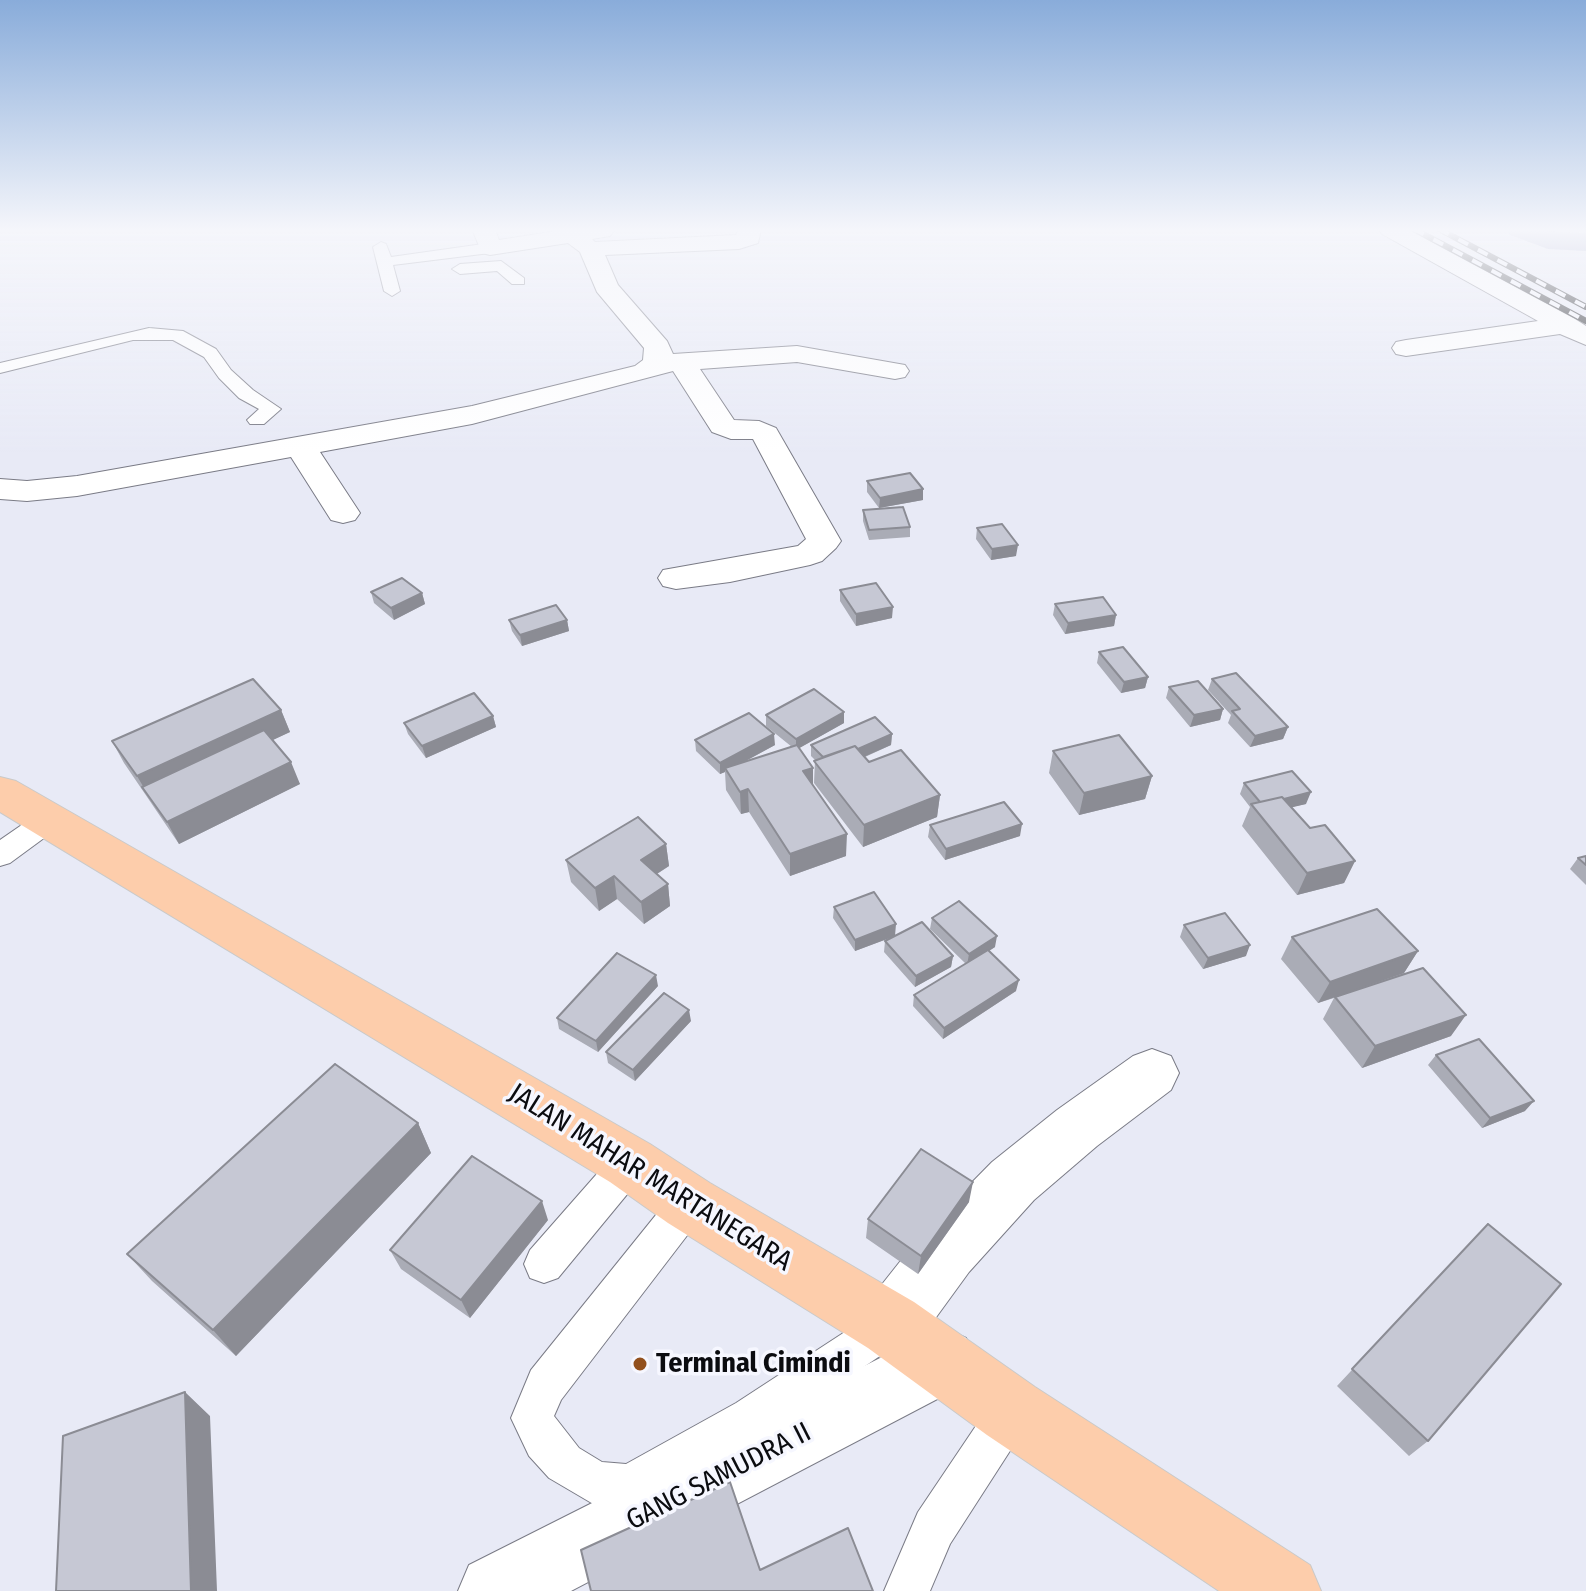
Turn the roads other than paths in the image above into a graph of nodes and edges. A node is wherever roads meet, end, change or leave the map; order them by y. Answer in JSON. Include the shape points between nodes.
{"nodes":[{"id":1,"x":620,"y":303,"type":"edge"},
{"id":2,"x":1525,"y":303,"type":"edge"},
{"id":3,"x":1576,"y":331,"type":"edge"},
{"id":4,"x":1406,"y":348,"type":"dead end"},
{"id":5,"x":668,"y":363,"type":"junction"},
{"id":6,"x":0,"y":368,"type":"edge"},
{"id":7,"x":895,"y":371,"type":"dead end"},
{"id":8,"x":257,"y":420,"type":"dead end"},
{"id":9,"x":299,"y":444,"type":"junction"},
{"id":10,"x":0,"y":489,"type":"edge"},
{"id":11,"x":343,"y":513,"type":"dead end"},
{"id":12,"x":676,"y":578,"type":"dead end"},
{"id":13,"x":0,"y":792,"type":"edge"},
{"id":14,"x":49,"y":820,"type":"junction"},
{"id":15,"x":0,"y":855,"type":"edge"},
{"id":16,"x":1152,"y":1073,"type":"dead end"},
{"id":17,"x":630,"y":1163,"type":"junction"},
{"id":18,"x":689,"y":1203,"type":"junction"},
{"id":19,"x":544,"y":1264,"type":"dead end"},
{"id":20,"x":917,"y":1343,"type":"junction"},
{"id":21,"x":1011,"y":1411,"type":"junction"},
{"id":22,"x":495,"y":1591,"type":"edge"},
{"id":23,"x":907,"y":1591,"type":"edge"},
{"id":24,"x":1284,"y":1591,"type":"edge"}],
"edges":[{"from":1,"to":5,"type":"street"},
{"from":2,"to":3,"type":"street"},
{"from":3,"to":4,"type":"street"},
{"from":5,"to":7,"type":"street","via":[[797,354]]},
{"from":5,"to":9,"type":"street","via":[[542,400]]},
{"from":5,"to":12,"type":"street","via":[[723,426],[765,434],[824,541],[810,554]]},
{"from":6,"to":8,"type":"lane","via":[[133,335],[177,335],[210,353],[246,394],[272,409]]},
{"from":9,"to":10,"type":"street","via":[[77,486]]},
{"from":9,"to":11,"type":"street"},
{"from":13,"to":14,"type":"main road","name":"JALAN MAHAR MARTANEGARA"},
{"from":14,"to":15,"type":"lane"},
{"from":14,"to":17,"type":"main road","name":"JALAN MAHAR MARTANEGARA"},
{"from":16,"to":20,"type":"street","via":[[1013,1181],[947,1251]]},
{"from":17,"to":18,"type":"main road","name":"JALAN MAHAR MARTANEGARA"},
{"from":17,"to":19,"type":"lane"},
{"from":18,"to":20,"type":"main road","name":"JALAN MAHAR MARTANEGARA"},
{"from":18,"to":20,"type":"lane","via":[[546,1385],[532,1418],[564,1463],[595,1483],[629,1487],[751,1418]]},
{"from":20,"to":21,"type":"main road","name":"JALAN MAHAR MARTANEGARA"},
{"from":20,"to":22,"type":"street","name":"GANG SAMUDRA II"},
{"from":21,"to":23,"type":"lane","via":[[934,1528]]},
{"from":21,"to":24,"type":"main road","name":"JALAN MAHAR MARTANEGARA"}]}
